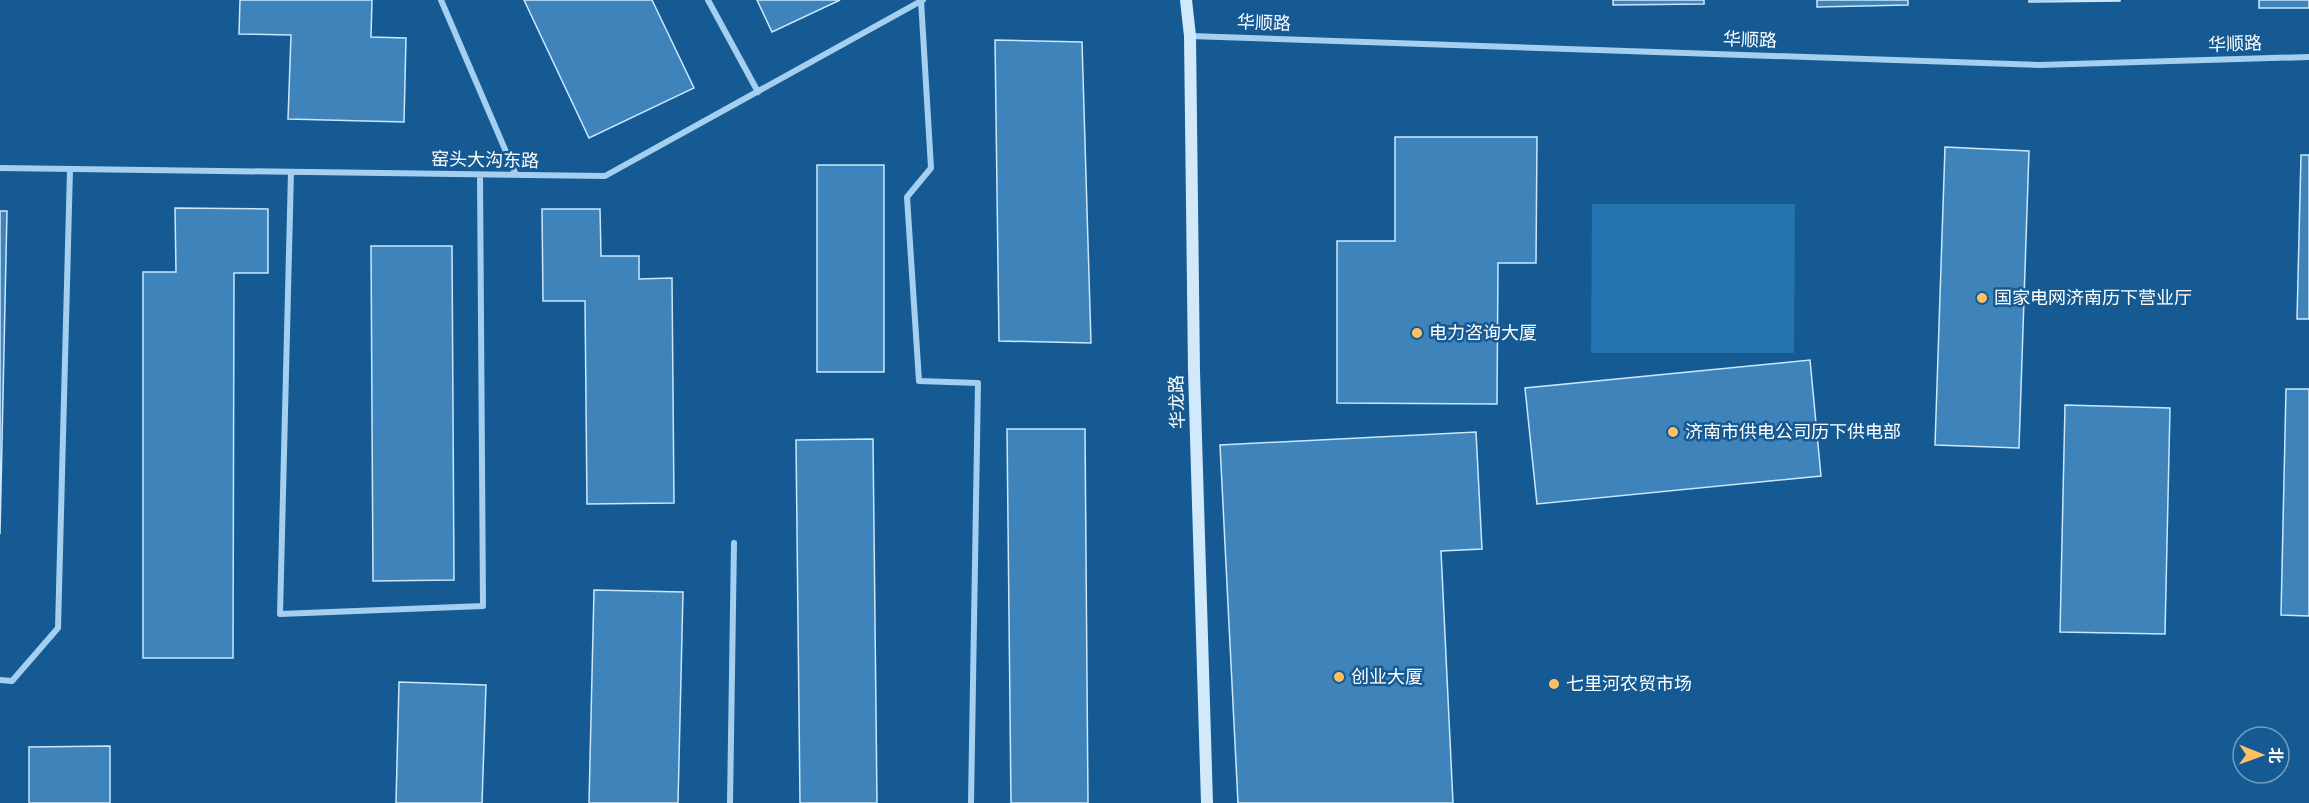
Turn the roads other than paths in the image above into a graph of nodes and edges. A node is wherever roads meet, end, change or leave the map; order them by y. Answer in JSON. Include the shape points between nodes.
{"nodes":[{"id":1,"x":441,"y":0,"type":"edge"},
{"id":2,"x":708,"y":0,"type":"edge"},
{"id":3,"x":922,"y":0,"type":"edge"},
{"id":4,"x":1186,"y":0,"type":"edge"},
{"id":5,"x":1190,"y":36,"type":"junction"},
{"id":6,"x":2309,"y":57,"type":"edge"},
{"id":7,"x":758,"y":92,"type":"junction"},
{"id":8,"x":0,"y":168,"type":"edge"},
{"id":9,"x":70,"y":169,"type":"junction"},
{"id":10,"x":291,"y":172,"type":"junction"},
{"id":11,"x":480,"y":175,"type":"junction"},
{"id":12,"x":516,"y":175,"type":"junction"},
{"id":13,"x":735,"y":543,"type":"dead end"},
{"id":14,"x":0,"y":680,"type":"edge"},
{"id":15,"x":730,"y":803,"type":"edge"},
{"id":16,"x":971,"y":803,"type":"edge"},
{"id":17,"x":1207,"y":803,"type":"edge"}],
"edges":[{"from":1,"to":12,"type":"street"},
{"from":2,"to":7,"type":"street"},
{"from":3,"to":7,"type":"street","name":"窑头大沟东路"},
{"from":3,"to":16,"type":"street","via":[[931,168],[907,197],[919,381],[978,383]]},
{"from":4,"to":5,"type":"main road","name":"华龙路"},
{"from":5,"to":6,"type":"street","name":"华顺路","via":[[2039,65]]},
{"from":5,"to":17,"type":"main road","name":"华龙路","via":[[1194,371]]},
{"from":7,"to":12,"type":"street","name":"窑头大沟东路","via":[[605,176]]},
{"from":8,"to":9,"type":"street","name":"窑头大沟东路"},
{"from":9,"to":10,"type":"street","name":"窑头大沟东路"},
{"from":9,"to":14,"type":"street","via":[[58,628],[12,681]]},
{"from":10,"to":11,"type":"street","name":"窑头大沟东路"},
{"from":10,"to":11,"type":"street","via":[[280,614],[483,606]]},
{"from":11,"to":12,"type":"street","name":"窑头大沟东路"},
{"from":13,"to":15,"type":"street"}]}
